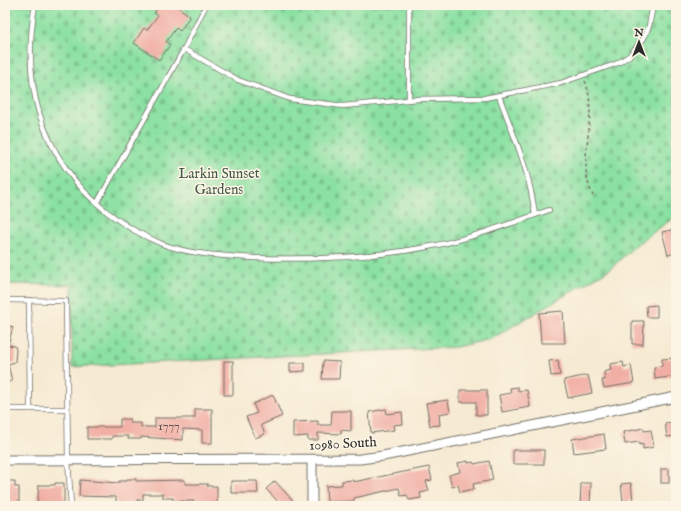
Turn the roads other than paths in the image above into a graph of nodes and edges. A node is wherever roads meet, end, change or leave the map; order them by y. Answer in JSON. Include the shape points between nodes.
{"nodes":[{"id":1,"x":35,"y":5,"type":"edge"},
{"id":2,"x":206,"y":5,"type":"edge"},
{"id":3,"x":409,"y":5,"type":"edge"},
{"id":4,"x":653,"y":5,"type":"edge"},
{"id":5,"x":184,"y":49,"type":"junction"},
{"id":6,"x":499,"y":96,"type":"junction"},
{"id":7,"x":409,"y":100,"type":"junction"},
{"id":8,"x":97,"y":203,"type":"junction"},
{"id":9,"x":549,"y":210,"type":"dead end"},
{"id":10,"x":535,"y":215,"type":"junction"},
{"id":11,"x":5,"y":300,"type":"edge"},
{"id":12,"x":29,"y":300,"type":"junction"},
{"id":13,"x":676,"y":397,"type":"edge"},
{"id":14,"x":5,"y":409,"type":"edge"},
{"id":15,"x":30,"y":409,"type":"junction"},
{"id":16,"x":67,"y":409,"type":"junction"},
{"id":17,"x":5,"y":460,"type":"edge"},
{"id":18,"x":68,"y":460,"type":"junction"},
{"id":19,"x":312,"y":460,"type":"junction"},
{"id":20,"x":71,"y":506,"type":"edge"},
{"id":21,"x":312,"y":506,"type":"edge"}],
"edges":[{"from":1,"to":8,"type":"lane","via":[[30,65],[37,106],[52,146],[60,159],[76,182]]},
{"from":2,"to":5,"type":"lane"},
{"from":3,"to":7,"type":"lane"},
{"from":4,"to":6,"type":"lane","via":[[644,38],[629,56],[612,66],[583,76]]},
{"from":5,"to":7,"type":"lane","via":[[238,80],[290,99],[343,106]]},
{"from":5,"to":8,"type":"lane"},
{"from":6,"to":7,"type":"lane"},
{"from":6,"to":10,"type":"lane","via":[[527,171]]},
{"from":8,"to":10,"type":"lane","via":[[116,220],[177,249],[210,255],[281,259],[335,259],[380,255],[438,245]]},
{"from":9,"to":10,"type":"lane"},
{"from":11,"to":12,"type":"lane"},
{"from":12,"to":15,"type":"lane"},
{"from":12,"to":16,"type":"lane","via":[[66,301]]},
{"from":13,"to":19,"type":"street","name":"10980 South","via":[[383,456],[354,460]]},
{"from":14,"to":15,"type":"lane"},
{"from":15,"to":16,"type":"lane"},
{"from":16,"to":18,"type":"lane"},
{"from":17,"to":18,"type":"street","name":"10980 South"},
{"from":18,"to":19,"type":"street","name":"10980 South"},
{"from":18,"to":20,"type":"lane"},
{"from":19,"to":21,"type":"street"}]}
